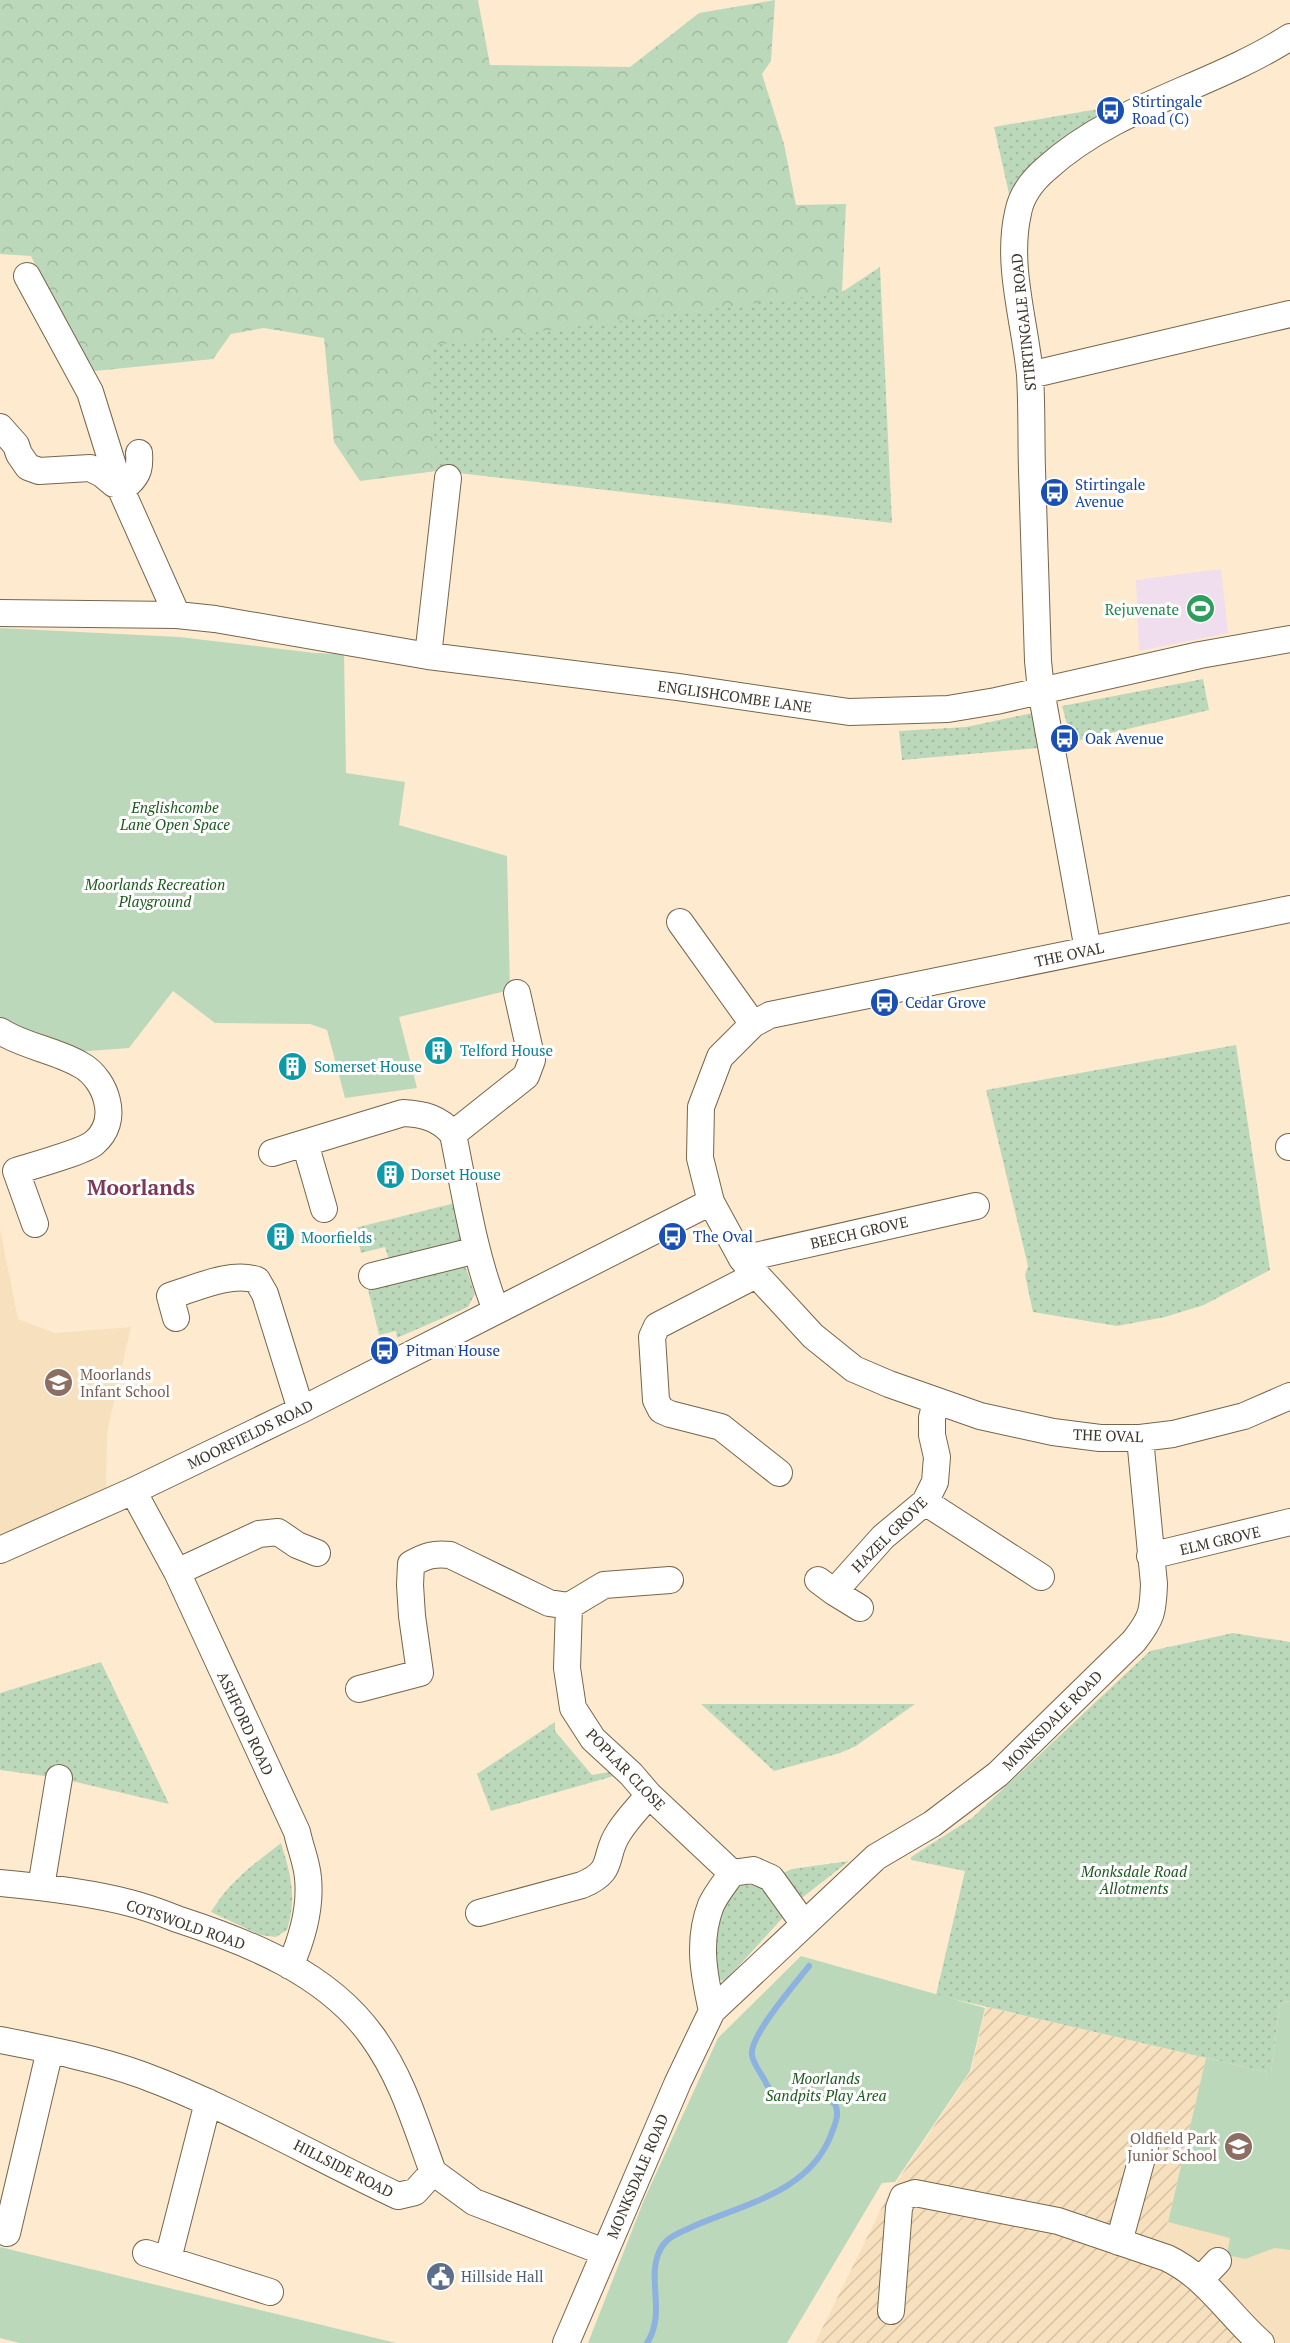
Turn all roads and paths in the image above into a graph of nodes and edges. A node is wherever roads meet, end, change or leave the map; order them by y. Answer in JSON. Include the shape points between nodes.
{"nodes":[{"id":1,"x":1290,"y":37,"type":"edge"},
{"id":2,"x":27,"y":276,"type":"dead end"},
{"id":3,"x":1290,"y":314,"type":"edge"},
{"id":4,"x":1029,"y":375,"type":"junction"},
{"id":5,"x":0,"y":427,"type":"edge"},
{"id":6,"x":139,"y":453,"type":"dead end"},
{"id":7,"x":447,"y":478,"type":"dead end"},
{"id":8,"x":119,"y":485,"type":"junction"},
{"id":9,"x":0,"y":613,"type":"edge"},
{"id":10,"x":177,"y":615,"type":"junction"},
{"id":11,"x":1290,"y":639,"type":"edge"},
{"id":12,"x":428,"y":657,"type":"junction"},
{"id":13,"x":1041,"y":690,"type":"junction"},
{"id":14,"x":1290,"y":909,"type":"edge"},
{"id":15,"x":680,"y":922,"type":"dead end"},
{"id":16,"x":1088,"y":950,"type":"junction"},
{"id":17,"x":517,"y":993,"type":"dead end"},
{"id":18,"x":753,"y":1024,"type":"junction"},
{"id":19,"x":0,"y":1031,"type":"edge"},
{"id":20,"x":453,"y":1134,"type":"junction"},
{"id":21,"x":304,"y":1143,"type":"junction"},
{"id":22,"x":272,"y":1153,"type":"dead end"},
{"id":23,"x":711,"y":1202,"type":"junction"},
{"id":24,"x":976,"y":1206,"type":"dead end"},
{"id":25,"x":324,"y":1209,"type":"dead end"},
{"id":26,"x":34,"y":1224,"type":"dead end"},
{"id":27,"x":477,"y":1250,"type":"junction"},
{"id":28,"x":749,"y":1267,"type":"junction"},
{"id":29,"x":372,"y":1276,"type":"dead end"},
{"id":30,"x":170,"y":1297,"type":"dead end"},
{"id":31,"x":496,"y":1311,"type":"junction"},
{"id":32,"x":1290,"y":1396,"type":"edge"},
{"id":33,"x":936,"y":1402,"type":"junction"},
{"id":34,"x":301,"y":1410,"type":"junction"},
{"id":35,"x":1140,"y":1438,"type":"junction"},
{"id":36,"x":779,"y":1473,"type":"dead end"},
{"id":37,"x":133,"y":1491,"type":"junction"},
{"id":38,"x":925,"y":1502,"type":"junction"},
{"id":39,"x":1290,"y":1522,"type":"edge"},
{"id":40,"x":0,"y":1550,"type":"edge"},
{"id":41,"x":317,"y":1553,"type":"dead end"},
{"id":42,"x":1150,"y":1556,"type":"junction"},
{"id":43,"x":177,"y":1572,"type":"junction"},
{"id":44,"x":1041,"y":1577,"type":"dead end"},
{"id":45,"x":670,"y":1580,"type":"dead end"},
{"id":46,"x":569,"y":1606,"type":"junction"},
{"id":47,"x":860,"y":1608,"type":"dead end"},
{"id":48,"x":359,"y":1689,"type":"dead end"},
{"id":49,"x":59,"y":1778,"type":"dead end"},
{"id":50,"x":649,"y":1795,"type":"junction"},
{"id":51,"x":732,"y":1873,"type":"junction"},
{"id":52,"x":0,"y":1883,"type":"edge"},
{"id":53,"x":41,"y":1887,"type":"junction"},
{"id":54,"x":479,"y":1913,"type":"dead end"},
{"id":55,"x":804,"y":1924,"type":"junction"},
{"id":56,"x":290,"y":1966,"type":"junction"},
{"id":57,"x":712,"y":2011,"type":"junction"},
{"id":58,"x":0,"y":2040,"type":"edge"},
{"id":59,"x":50,"y":2050,"type":"junction"},
{"id":60,"x":208,"y":2102,"type":"junction"},
{"id":61,"x":1145,"y":2147,"type":"dead end"},
{"id":62,"x":433,"y":2172,"type":"junction"},
{"id":63,"x":7,"y":2233,"type":"dead end"},
{"id":64,"x":1119,"y":2242,"type":"junction"},
{"id":65,"x":604,"y":2252,"type":"junction"},
{"id":66,"x":1218,"y":2262,"type":"dead end"},
{"id":67,"x":1200,"y":2280,"type":"junction"},
{"id":68,"x":270,"y":2292,"type":"dead end"},
{"id":69,"x":891,"y":2311,"type":"dead end"},
{"id":70,"x":566,"y":2343,"type":"edge"},
{"id":71,"x":1261,"y":2343,"type":"edge"}],
"edges":[{"from":1,"to":4,"type":"street","name":"STIRTINGALE ROAD","via":[[1267,52],[1113,123],[1054,163],[1028,190],[1018,212],[1015,237]]},
{"from":2,"to":8,"type":"street","via":[[90,392]]},
{"from":3,"to":4,"type":"street"},
{"from":4,"to":13,"type":"street","name":"STIRTINGALE ROAD"},
{"from":5,"to":8,"type":"street","via":[[28,467],[39,471],[90,468]]},
{"from":6,"to":8,"type":"street","via":[[137,476]]},
{"from":7,"to":12,"type":"street"},
{"from":8,"to":10,"type":"street"},
{"from":9,"to":10,"type":"street","name":"ENGLISHCOMBE LANE"},
{"from":10,"to":12,"type":"street","name":"ENGLISHCOMBE LANE","via":[[306,633]]},
{"from":11,"to":13,"type":"street","name":"ENGLISHCOMBE LANE"},
{"from":12,"to":13,"type":"street","name":"ENGLISHCOMBE LANE","via":[[849,712],[948,709]]},
{"from":13,"to":16,"type":"street"},
{"from":14,"to":16,"type":"street","name":"THE OVAL"},
{"from":15,"to":18,"type":"street"},
{"from":16,"to":18,"type":"street","name":"THE OVAL","via":[[770,1016]]},
{"from":17,"to":20,"type":"street","via":[[532,1060],[526,1076]]},
{"from":18,"to":23,"type":"street","name":"THE OVAL","via":[[720,1057],[701,1107],[700,1158]]},
{"from":19,"to":26,"type":"street","via":[[84,1066],[105,1092],[110,1113],[106,1127],[93,1143],[16,1171]]},
{"from":20,"to":21,"type":"street","via":[[434,1119],[403,1113]]},
{"from":20,"to":27,"type":"street"},
{"from":21,"to":22,"type":"street"},
{"from":21,"to":25,"type":"street"},
{"from":23,"to":28,"type":"street","name":"THE OVAL"},
{"from":23,"to":31,"type":"street","name":"MOORFIELDS ROAD"},
{"from":24,"to":28,"type":"street","name":"BEECH GROVE"},
{"from":27,"to":29,"type":"street"},
{"from":27,"to":31,"type":"street"},
{"from":28,"to":33,"type":"street","name":"THE OVAL","via":[[813,1336],[855,1369]]},
{"from":28,"to":36,"type":"street","name":"BEECH GROVE","via":[[657,1326],[652,1337],[656,1400],[661,1410],[670,1414],[721,1427]]},
{"from":30,"to":34,"type":"street","via":[[246,1276],[257,1280],[265,1294]]},
{"from":31,"to":34,"type":"street","name":"MOORFIELDS ROAD"},
{"from":32,"to":35,"type":"street","name":"THE OVAL","via":[[1244,1416]]},
{"from":33,"to":35,"type":"street","name":"THE OVAL","via":[[1053,1432]]},
{"from":33,"to":38,"type":"street","name":"HAZEL GROVE","via":[[932,1418],[937,1457],[935,1482]]},
{"from":34,"to":37,"type":"street","name":"MOORFIELDS ROAD"},
{"from":35,"to":42,"type":"street","name":"MONKSDALE ROAD"},
{"from":37,"to":40,"type":"street","name":"MOORFIELDS ROAD"},
{"from":37,"to":43,"type":"street","name":"ASHFORD ROAD"},
{"from":38,"to":44,"type":"street"},
{"from":38,"to":47,"type":"street","name":"HAZEL GROVE","via":[[826,1586]]},
{"from":39,"to":42,"type":"street","name":"ELM GROVE"},
{"from":41,"to":43,"type":"street","via":[[278,1532],[259,1534]]},
{"from":42,"to":55,"type":"street","name":"MONKSDALE ROAD","via":[[1153,1607],[1149,1623],[1134,1641],[998,1774],[932,1824],[876,1857]]},
{"from":43,"to":56,"type":"street","name":"ASHFORD ROAD","via":[[297,1832],[308,1878],[307,1910]]},
{"from":45,"to":46,"type":"street","via":[[604,1586]]},
{"from":46,"to":48,"type":"street","via":[[549,1603],[450,1555],[423,1557],[411,1564],[410,1585],[420,1673]]},
{"from":46,"to":50,"type":"street","name":"POPLAR CLOSE","via":[[567,1668],[573,1708],[592,1739]]},
{"from":49,"to":53,"type":"street"},
{"from":50,"to":51,"type":"street","name":"POPLAR CLOSE"},
{"from":50,"to":54,"type":"street","via":[[617,1834],[608,1862],[597,1879]]},
{"from":51,"to":55,"type":"street","via":[[753,1870],[771,1878]]},
{"from":51,"to":57,"type":"street","via":[[712,1903],[705,1928],[703,1969]]},
{"from":52,"to":53,"type":"street","name":"COTSWOLD ROAD"},
{"from":53,"to":56,"type":"street","name":"COTSWOLD ROAD","via":[[130,1903],[243,1941]]},
{"from":55,"to":57,"type":"street","name":"MONKSDALE ROAD"},
{"from":56,"to":62,"type":"street","name":"COTSWOLD ROAD","via":[[337,1998],[372,2036],[400,2085]]},
{"from":57,"to":65,"type":"street","name":"MONKSDALE ROAD"},
{"from":58,"to":59,"type":"street","name":"HILLSIDE ROAD"},
{"from":59,"to":60,"type":"street","name":"HILLSIDE ROAD","via":[[141,2074]]},
{"from":59,"to":63,"type":"street"},
{"from":60,"to":62,"type":"street","name":"HILLSIDE ROAD","via":[[398,2196],[415,2192]]},
{"from":60,"to":68,"type":"street","via":[[157,2256]]},
{"from":61,"to":64,"type":"street"},
{"from":62,"to":65,"type":"street","via":[[474,2202]]},
{"from":64,"to":67,"type":"street","via":[[1167,2258]]},
{"from":64,"to":69,"type":"street","via":[[1058,2221],[915,2193],[903,2198],[899,2208]]},
{"from":65,"to":70,"type":"street","name":"MONKSDALE ROAD"},
{"from":66,"to":67,"type":"street"},
{"from":67,"to":71,"type":"street"}]}
